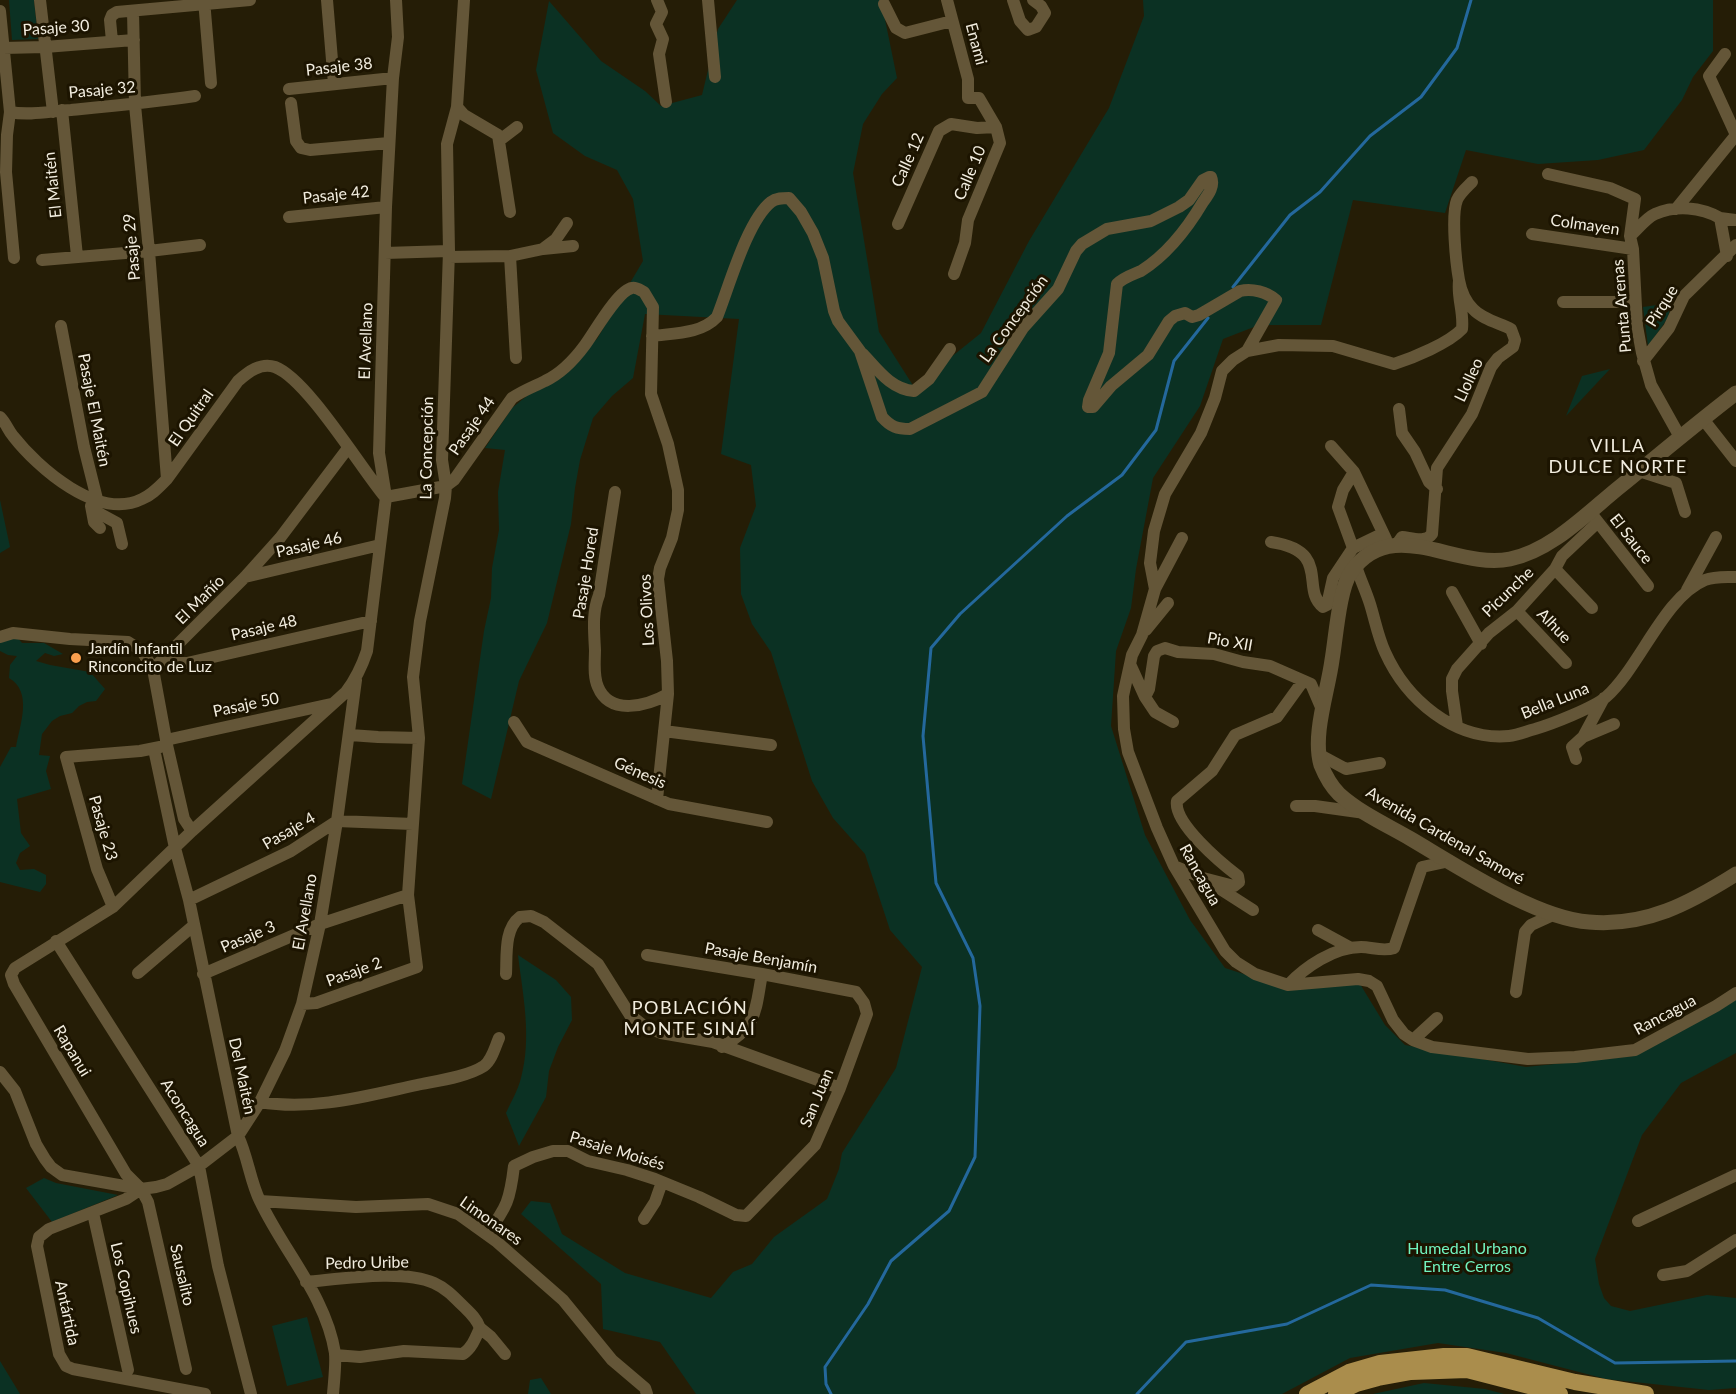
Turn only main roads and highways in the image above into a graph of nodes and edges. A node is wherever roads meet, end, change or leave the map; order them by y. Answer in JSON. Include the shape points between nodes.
{"nodes":[{"id":1,"x":1307,"y":1394,"type":"edge"},
{"id":2,"x":1336,"y":1394,"type":"edge"},
{"id":3,"x":1560,"y":1394,"type":"edge"},
{"id":4,"x":1646,"y":1394,"type":"edge"}],
"edges":[{"from":1,"to":4,"type":"main road","via":[[1349,1372],[1380,1363],[1467,1356],[1575,1382]]},
{"from":2,"to":3,"type":"main road","via":[[1378,1378],[1411,1372],[1467,1370]]}]}
